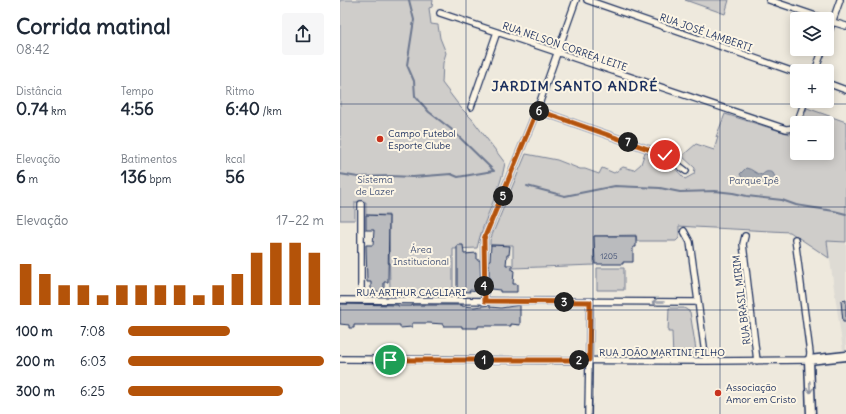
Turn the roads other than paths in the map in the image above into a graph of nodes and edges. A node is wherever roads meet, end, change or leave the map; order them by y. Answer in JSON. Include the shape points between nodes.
{"nodes":[{"id":1,"x":576,"y":0,"type":"edge"},
{"id":2,"x":587,"y":0,"type":"edge"},
{"id":3,"x":769,"y":0,"type":"edge"},
{"id":4,"x":840,"y":0,"type":"edge"},
{"id":5,"x":804,"y":12,"type":"edge"},
{"id":6,"x":833,"y":12,"type":"edge"},
{"id":7,"x":440,"y":13,"type":"dead end"},
{"id":8,"x":834,"y":22,"type":"edge"},
{"id":9,"x":846,"y":26,"type":"edge"},
{"id":10,"x":497,"y":32,"type":"junction"},
{"id":11,"x":558,"y":53,"type":"junction"},
{"id":12,"x":790,"y":71,"type":"edge"},
{"id":13,"x":834,"y":86,"type":"edge"},
{"id":14,"x":846,"y":90,"type":"edge"},
{"id":15,"x":471,"y":107,"type":"dead end"},
{"id":16,"x":537,"y":110,"type":"junction"},
{"id":17,"x":790,"y":128,"type":"edge"},
{"id":18,"x":686,"y":171,"type":"dead end"},
{"id":19,"x":361,"y":204,"type":"dead end"},
{"id":20,"x":684,"y":231,"type":"dead end"},
{"id":21,"x":745,"y":236,"type":"dead end"},
{"id":22,"x":796,"y":239,"type":"dead end"},
{"id":23,"x":340,"y":300,"type":"edge"},
{"id":24,"x":361,"y":300,"type":"junction"},
{"id":25,"x":485,"y":301,"type":"junction"},
{"id":26,"x":590,"y":302,"type":"junction"},
{"id":27,"x":697,"y":302,"type":"junction"},
{"id":28,"x":846,"y":356,"type":"edge"},
{"id":29,"x":340,"y":359,"type":"edge"},
{"id":30,"x":589,"y":360,"type":"junction"},
{"id":31,"x":809,"y":360,"type":"junction"},
{"id":32,"x":706,"y":361,"type":"junction"},
{"id":33,"x":757,"y":361,"type":"junction"},
{"id":34,"x":588,"y":414,"type":"edge"},
{"id":35,"x":811,"y":414,"type":"edge"}],
"edges":[{"from":1,"to":11,"type":"street"},
{"from":2,"to":12,"type":"street","name":"RUA JOSÉ LAMBERTI"},
{"from":3,"to":5,"type":"street"},
{"from":4,"to":6,"type":"street"},
{"from":7,"to":10,"type":"street","name":"RUA NELSON CORREA LEITE"},
{"from":8,"to":9,"type":"street"},
{"from":10,"to":11,"type":"street","name":"RUA NELSON CORREA LEITE"},
{"from":10,"to":15,"type":"street"},
{"from":11,"to":16,"type":"street"},
{"from":11,"to":17,"type":"street","name":"RUA NELSON CORREA LEITE"},
{"from":13,"to":14,"type":"street"},
{"from":16,"to":18,"type":"street","via":[[665,155]]},
{"from":16,"to":25,"type":"street","via":[[484,239]]},
{"from":19,"to":24,"type":"street"},
{"from":20,"to":27,"type":"street","via":[[690,242]]},
{"from":21,"to":33,"type":"street","name":"RUA BRASIL MIRIM","via":[[743,244]]},
{"from":22,"to":31,"type":"street"},
{"from":23,"to":24,"type":"street","name":"RUA ARTHUR CAGLIARI"},
{"from":24,"to":25,"type":"street","name":"RUA ARTHUR CAGLIARI"},
{"from":25,"to":26,"type":"street","name":"RUA ARTHUR CAGLIARI"},
{"from":27,"to":26,"type":"street","name":"RUA ARTHUR CAGLIARI","one_way":true},
{"from":26,"to":30,"type":"street"},
{"from":27,"to":32,"type":"street"},
{"from":28,"to":31,"type":"street"},
{"from":29,"to":30,"type":"street","name":"RUA JOÃO MARTINI FILHO"},
{"from":30,"to":32,"type":"street","name":"RUA JOÃO MARTINI FILHO"},
{"from":30,"to":34,"type":"street"},
{"from":31,"to":33,"type":"street","name":"RUA JOÃO MARTINI FILHO"},
{"from":31,"to":35,"type":"street","one_way":true},
{"from":32,"to":33,"type":"street","name":"RUA JOÃO MARTINI FILHO"}]}
